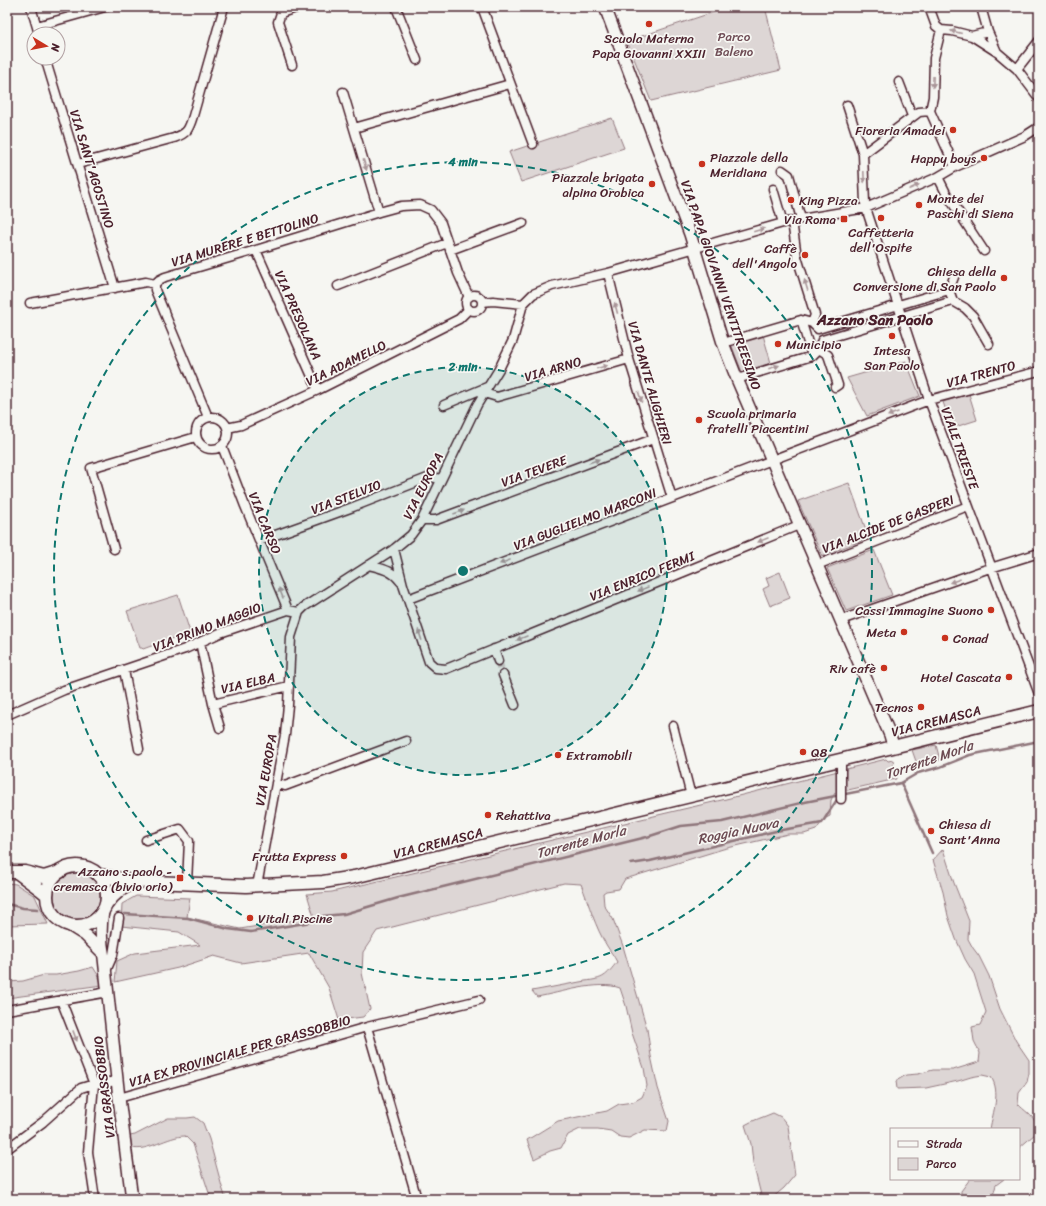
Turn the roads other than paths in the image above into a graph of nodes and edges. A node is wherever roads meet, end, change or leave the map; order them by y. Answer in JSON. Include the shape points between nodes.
{"nodes":[{"id":1,"x":31,"y":7,"type":"edge"},
{"id":2,"x":105,"y":7,"type":"edge"},
{"id":3,"x":224,"y":7,"type":"edge"},
{"id":4,"x":299,"y":7,"type":"edge"},
{"id":5,"x":396,"y":7,"type":"edge"},
{"id":6,"x":482,"y":7,"type":"edge"},
{"id":7,"x":605,"y":7,"type":"edge"},
{"id":8,"x":929,"y":7,"type":"edge"},
{"id":9,"x":981,"y":7,"type":"edge"},
{"id":10,"x":37,"y":26,"type":"edge"},
{"id":11,"x":50,"y":26,"type":"edge"},
{"id":12,"x":941,"y":30,"type":"junction"},
{"id":13,"x":988,"y":32,"type":"junction"},
{"id":14,"x":972,"y":36,"type":"junction"},
{"id":15,"x":1039,"y":41,"type":"edge"},
{"id":16,"x":997,"y":52,"type":"junction"},
{"id":17,"x":417,"y":60,"type":"dead end"},
{"id":18,"x":292,"y":65,"type":"dead end"},
{"id":19,"x":47,"y":66,"type":"edge"},
{"id":20,"x":1017,"y":68,"type":"junction"},
{"id":21,"x":899,"y":82,"type":"dead end"},
{"id":22,"x":510,"y":84,"type":"junction"},
{"id":23,"x":343,"y":92,"type":"dead end"},
{"id":24,"x":1039,"y":98,"type":"edge"},
{"id":25,"x":848,"y":105,"type":"dead end"},
{"id":26,"x":930,"y":111,"type":"junction"},
{"id":27,"x":912,"y":116,"type":"junction"},
{"id":28,"x":1039,"y":127,"type":"edge"},
{"id":29,"x":354,"y":128,"type":"junction"},
{"id":30,"x":533,"y":144,"type":"dead end"},
{"id":31,"x":863,"y":154,"type":"junction"},
{"id":32,"x":78,"y":164,"type":"junction"},
{"id":33,"x":955,"y":167,"type":"junction"},
{"id":34,"x":782,"y":170,"type":"dead end"},
{"id":35,"x":938,"y":177,"type":"junction"},
{"id":36,"x":773,"y":189,"type":"dead end"},
{"id":37,"x":866,"y":208,"type":"junction"},
{"id":38,"x":379,"y":212,"type":"junction"},
{"id":39,"x":801,"y":219,"type":"junction"},
{"id":40,"x":792,"y":221,"type":"junction"},
{"id":41,"x":523,"y":223,"type":"dead end"},
{"id":42,"x":783,"y":223,"type":"junction"},
{"id":43,"x":448,"y":246,"type":"junction"},
{"id":44,"x":695,"y":249,"type":"junction"},
{"id":45,"x":256,"y":250,"type":"junction"},
{"id":46,"x":984,"y":251,"type":"dead end"},
{"id":47,"x":608,"y":273,"type":"junction"},
{"id":48,"x":954,"y":277,"type":"dead end"},
{"id":49,"x":155,"y":284,"type":"junction"},
{"id":50,"x":338,"y":286,"type":"dead end"},
{"id":51,"x":115,"y":288,"type":"junction"},
{"id":52,"x":949,"y":290,"type":"junction"},
{"id":53,"x":469,"y":297,"type":"junction"},
{"id":54,"x":953,"y":301,"type":"junction"},
{"id":55,"x":482,"y":302,"type":"junction"},
{"id":56,"x":30,"y":303,"type":"dead end"},
{"id":57,"x":523,"y":304,"type":"junction"},
{"id":58,"x":898,"y":305,"type":"junction"},
{"id":59,"x":469,"y":309,"type":"junction"},
{"id":60,"x":902,"y":316,"type":"junction"},
{"id":61,"x":801,"y":320,"type":"junction"},
{"id":62,"x":812,"y":323,"type":"junction"},
{"id":63,"x":818,"y":329,"type":"junction"},
{"id":64,"x":822,"y":340,"type":"junction"},
{"id":65,"x":723,"y":343,"type":"junction"},
{"id":66,"x":989,"y":344,"type":"dead end"},
{"id":67,"x":819,"y":349,"type":"junction"},
{"id":68,"x":812,"y":356,"type":"junction"},
{"id":69,"x":629,"y":359,"type":"junction"},
{"id":70,"x":1039,"y":371,"type":"edge"},
{"id":71,"x":737,"y":379,"type":"junction"},
{"id":72,"x":835,"y":386,"type":"dead end"},
{"id":73,"x":318,"y":390,"type":"junction"},
{"id":74,"x":485,"y":390,"type":"junction"},
{"id":75,"x":929,"y":400,"type":"junction"},
{"id":76,"x":444,"y":405,"type":"dead end"},
{"id":77,"x":208,"y":417,"type":"junction"},
{"id":78,"x":227,"y":428,"type":"junction"},
{"id":79,"x":196,"y":437,"type":"junction"},
{"id":80,"x":653,"y":439,"type":"junction"},
{"id":81,"x":222,"y":446,"type":"junction"},
{"id":82,"x":772,"y":460,"type":"junction"},
{"id":83,"x":441,"y":479,"type":"junction"},
{"id":84,"x":672,"y":498,"type":"junction"},
{"id":85,"x":968,"y":506,"type":"junction"},
{"id":86,"x":422,"y":520,"type":"junction"},
{"id":87,"x":799,"y":525,"type":"junction"},
{"id":88,"x":259,"y":541,"type":"junction"},
{"id":89,"x":114,"y":549,"type":"dead end"},
{"id":90,"x":394,"y":549,"type":"junction"},
{"id":91,"x":1039,"y":553,"type":"edge"},
{"id":92,"x":369,"y":565,"type":"junction"},
{"id":93,"x":817,"y":565,"type":"junction"},
{"id":94,"x":992,"y":568,"type":"junction"},
{"id":95,"x":403,"y":585,"type":"junction"},
{"id":96,"x":408,"y":599,"type":"junction"},
{"id":97,"x":288,"y":610,"type":"junction"},
{"id":98,"x":299,"y":612,"type":"junction"},
{"id":99,"x":841,"y":620,"type":"junction"},
{"id":100,"x":200,"y":642,"type":"junction"},
{"id":101,"x":494,"y":649,"type":"junction"},
{"id":102,"x":498,"y":661,"type":"tunnel mouth"},
{"id":103,"x":124,"y":670,"type":"junction"},
{"id":104,"x":503,"y":675,"type":"tunnel mouth"},
{"id":105,"x":289,"y":686,"type":"junction"},
{"id":106,"x":1039,"y":694,"type":"edge"},
{"id":107,"x":212,"y":704,"type":"junction"},
{"id":108,"x":515,"y":705,"type":"dead end"},
{"id":109,"x":1039,"y":710,"type":"edge"},
{"id":110,"x":7,"y":715,"type":"edge"},
{"id":111,"x":673,"y":726,"type":"dead end"},
{"id":112,"x":220,"y":728,"type":"dead end"},
{"id":113,"x":406,"y":741,"type":"dead end"},
{"id":114,"x":893,"y":746,"type":"junction"},
{"id":115,"x":139,"y":749,"type":"dead end"},
{"id":116,"x":840,"y":760,"type":"junction"},
{"id":117,"x":276,"y":783,"type":"junction"},
{"id":118,"x":691,"y":796,"type":"junction"},
{"id":119,"x":842,"y":799,"type":"dead end"},
{"id":120,"x":146,"y":840,"type":"dead end"},
{"id":121,"x":61,"y":871,"type":"junction"},
{"id":122,"x":12,"y":872,"type":"edge"},
{"id":123,"x":98,"y":875,"type":"junction"},
{"id":124,"x":142,"y":881,"type":"junction"},
{"id":125,"x":187,"y":883,"type":"junction"},
{"id":126,"x":257,"y":886,"type":"junction"},
{"id":127,"x":48,"y":895,"type":"junction"},
{"id":128,"x":104,"y":909,"type":"junction"},
{"id":129,"x":119,"y":918,"type":"dead end"},
{"id":130,"x":69,"y":925,"type":"junction"},
{"id":131,"x":102,"y":952,"type":"junction"},
{"id":132,"x":106,"y":971,"type":"junction"},
{"id":133,"x":108,"y":992,"type":"junction"},
{"id":134,"x":61,"y":1000,"type":"junction"},
{"id":135,"x":479,"y":1000,"type":"dead end"},
{"id":136,"x":7,"y":1010,"type":"edge"},
{"id":137,"x":367,"y":1027,"type":"junction"},
{"id":138,"x":118,"y":1080,"type":"junction"},
{"id":139,"x":94,"y":1084,"type":"junction"},
{"id":140,"x":119,"y":1098,"type":"junction"},
{"id":141,"x":7,"y":1149,"type":"edge"},
{"id":142,"x":96,"y":1199,"type":"edge"},
{"id":143,"x":132,"y":1199,"type":"edge"},
{"id":144,"x":417,"y":1199,"type":"edge"}],
"edges":[{"from":1,"to":10,"type":"street"},
{"from":2,"to":11,"type":"street"},
{"from":3,"to":32,"type":"street","via":[[188,131],[174,138]]},
{"from":4,"to":18,"type":"street","via":[[281,13],[278,22]]},
{"from":5,"to":17,"type":"street"},
{"from":6,"to":22,"type":"street"},
{"from":7,"to":44,"type":"street","name":"VIA PAPA GIOVANNI VENTITREESIMO"},
{"from":8,"to":12,"type":"street","via":[[936,26]]},
{"from":9,"to":13,"type":"street"},
{"from":14,"to":12,"type":"street","one_way":true},
{"from":12,"to":26,"type":"street","one_way":true,"via":[[934,58]]},
{"from":13,"to":14,"type":"street"},
{"from":13,"to":16,"type":"street"},
{"from":14,"to":16,"type":"street"},
{"from":15,"to":20,"type":"street"},
{"from":16,"to":20,"type":"street"},
{"from":19,"to":32,"type":"street","name":"VIA SANT'AGOSTINO"},
{"from":20,"to":24,"type":"street"},
{"from":21,"to":27,"type":"street"},
{"from":22,"to":29,"type":"street"},
{"from":22,"to":30,"type":"street"},
{"from":23,"to":29,"type":"street"},
{"from":25,"to":31,"type":"street","name":"VIALE TRIESTE"},
{"from":26,"to":27,"type":"street"},
{"from":26,"to":33,"type":"street"},
{"from":27,"to":31,"type":"street"},
{"from":28,"to":33,"type":"street","via":[[1025,136]]},
{"from":29,"to":38,"type":"street","one_way":true},
{"from":31,"to":37,"type":"street","name":"VIALE TRIESTE","one_way":true},
{"from":32,"to":51,"type":"street","name":"VIA SANT'AGOSTINO"},
{"from":33,"to":35,"type":"street"},
{"from":34,"to":39,"type":"street","via":[[789,175]]},
{"from":37,"to":35,"type":"street","one_way":true},
{"from":35,"to":46,"type":"street"},
{"from":36,"to":42,"type":"street"},
{"from":37,"to":39,"type":"street"},
{"from":37,"to":58,"type":"street","name":"VIALE TRIESTE"},
{"from":38,"to":43,"type":"street","name":"VIA MURERE E BETTOLINO","via":[[420,204],[430,210],[441,223]]},
{"from":38,"to":45,"type":"street","name":"VIA MURERE E BETTOLINO"},
{"from":39,"to":40,"type":"street"},
{"from":40,"to":42,"type":"street"},
{"from":62,"to":40,"type":"street","one_way":true,"via":[[815,315],[797,257]]},
{"from":41,"to":43,"type":"street"},
{"from":44,"to":42,"type":"street","one_way":true},
{"from":43,"to":50,"type":"street"},
{"from":43,"to":53,"type":"street","name":"VIA MURERE E BETTOLINO"},
{"from":44,"to":47,"type":"street"},
{"from":44,"to":65,"type":"street","name":"VIA PAPA GIOVANNI VENTITREESIMO"},
{"from":45,"to":49,"type":"street","name":"VIA MURERE E BETTOLINO","via":[[165,277]]},
{"from":45,"to":73,"type":"street","name":"VIA PRESOLANA"},
{"from":47,"to":57,"type":"street","via":[[552,286],[533,294]]},
{"from":69,"to":47,"type":"street","name":"VIA DANTE ALIGHIERI","one_way":true},
{"from":48,"to":52,"type":"street"},
{"from":49,"to":51,"type":"street","name":"VIA MURERE E BETTOLINO","via":[[146,282]]},
{"from":49,"to":77,"type":"street","via":[[154,290]]},
{"from":51,"to":56,"type":"street","name":"VIA MURERE E BETTOLINO"},
{"from":52,"to":54,"type":"street"},
{"from":52,"to":58,"type":"street"},
{"from":53,"to":55,"type":"street","via":[[480,297]]},
{"from":53,"to":59,"type":"street","name":"VIA MURERE E BETTOLINO","via":[[466,303]]},
{"from":54,"to":60,"type":"street"},
{"from":54,"to":66,"type":"street","via":[[973,316]]},
{"from":55,"to":57,"type":"street"},
{"from":55,"to":59,"type":"street","via":[[480,308]]},
{"from":57,"to":74,"type":"street","name":"VIA EUROPA","via":[[513,340]]},
{"from":58,"to":60,"type":"street","name":"VIALE TRIESTE"},
{"from":58,"to":63,"type":"street"},
{"from":59,"to":73,"type":"street","name":"VIA ADAMELLO","via":[[459,319]]},
{"from":60,"to":64,"type":"street"},
{"from":60,"to":75,"type":"street","name":"VIALE TRIESTE"},
{"from":61,"to":62,"type":"street"},
{"from":61,"to":65,"type":"street"},
{"from":61,"to":68,"type":"street"},
{"from":62,"to":63,"type":"street"},
{"from":63,"to":64,"type":"street"},
{"from":64,"to":67,"type":"street"},
{"from":65,"to":71,"type":"street","name":"VIA PAPA GIOVANNI VENTITREESIMO"},
{"from":67,"to":68,"type":"street"},
{"from":67,"to":72,"type":"street","via":[[828,355],[838,385]]},
{"from":71,"to":68,"type":"street","one_way":true},
{"from":74,"to":69,"type":"street","name":"VIA ARNO","one_way":true,"via":[[497,397]]},
{"from":69,"to":80,"type":"street","name":"VIA DANTE ALIGHIERI","one_way":true},
{"from":70,"to":75,"type":"street","name":"VIA TRENTO"},
{"from":71,"to":82,"type":"street","name":"VIA PAPA GIOVANNI VENTITREESIMO"},
{"from":73,"to":78,"type":"street","name":"VIA ADAMELLO","via":[[241,425]]},
{"from":74,"to":76,"type":"street"},
{"from":74,"to":83,"type":"street","name":"VIA EUROPA"},
{"from":75,"to":82,"type":"street","name":"VIA TRENTO","one_way":true},
{"from":75,"to":85,"type":"street","name":"VIALE TRIESTE"},
{"from":77,"to":78,"type":"street","via":[[218,418]]},
{"from":77,"to":79,"type":"street","via":[[200,423]]},
{"from":78,"to":81,"type":"street","via":[[227,438]]},
{"from":79,"to":81,"type":"street","via":[[198,442],[207,448]]},
{"from":79,"to":89,"type":"street","via":[[92,468]]},
{"from":80,"to":84,"type":"street","name":"VIA DANTE ALIGHIERI"},
{"from":86,"to":80,"type":"street","name":"VIA TEVERE","one_way":true,"via":[[436,520]]},
{"from":81,"to":88,"type":"street","name":"VIA CARSO"},
{"from":82,"to":84,"type":"street","name":"VIA GUGLIELMO MARCONI"},
{"from":82,"to":87,"type":"street","name":"VIA PAPA GIOVANNI VENTITREESIMO"},
{"from":83,"to":86,"type":"street","name":"VIA EUROPA"},
{"from":83,"to":88,"type":"street","name":"VIA STELVIO","via":[[430,477]]},
{"from":84,"to":96,"type":"street","name":"VIA GUGLIELMO MARCONI","one_way":true},
{"from":85,"to":93,"type":"street","name":"VIA ALCIDE DE GASPERI"},
{"from":85,"to":94,"type":"street","name":"VIALE TRIESTE"},
{"from":86,"to":90,"type":"street","name":"VIA EUROPA","via":[[411,535]]},
{"from":87,"to":93,"type":"street","name":"VIA PAPA GIOVANNI VENTITREESIMO"},
{"from":87,"to":101,"type":"street","name":"VIA ENRICO FERMI","one_way":true},
{"from":97,"to":88,"type":"street","name":"VIA CARSO","one_way":true},
{"from":90,"to":92,"type":"street","name":"VIA EUROPA"},
{"from":90,"to":95,"type":"street","name":"VIA ENRICO FERMI"},
{"from":91,"to":94,"type":"street"},
{"from":92,"to":95,"type":"street","name":"VIA ENRICO FERMI","via":[[390,571]]},
{"from":92,"to":98,"type":"street","name":"VIA EUROPA"},
{"from":93,"to":99,"type":"street","name":"VIA PAPA GIOVANNI VENTITREESIMO"},
{"from":94,"to":99,"type":"street","one_way":true},
{"from":94,"to":106,"type":"street","name":"VIALE TRIESTE"},
{"from":95,"to":96,"type":"street","name":"VIA ENRICO FERMI"},
{"from":101,"to":96,"type":"street","name":"VIA ENRICO FERMI","one_way":true,"via":[[446,669],[436,668],[428,662]]},
{"from":97,"to":98,"type":"street","name":"VIA PRIMO MAGGIO"},
{"from":97,"to":100,"type":"street","name":"VIA PRIMO MAGGIO"},
{"from":98,"to":105,"type":"street","name":"VIA EUROPA","via":[[291,637]]},
{"from":99,"to":114,"type":"street","name":"VIA PAPA GIOVANNI VENTITREESIMO"},
{"from":100,"to":103,"type":"street","name":"VIA PRIMO MAGGIO"},
{"from":100,"to":107,"type":"street","name":"VIA ELBA"},
{"from":101,"to":102,"type":"street"},
{"from":103,"to":110,"type":"street","name":"VIA PRIMO MAGGIO","via":[[64,690]]},
{"from":103,"to":115,"type":"street"},
{"from":104,"to":108,"type":"street"},
{"from":105,"to":107,"type":"street","name":"VIA ELBA"},
{"from":105,"to":117,"type":"street","name":"VIA EUROPA","via":[[285,735]]},
{"from":107,"to":112,"type":"street","name":"VIA ELBA"},
{"from":109,"to":114,"type":"main road","name":"VIA CREMASCA"},
{"from":111,"to":118,"type":"street"},
{"from":113,"to":117,"type":"street","via":[[285,786]]},
{"from":114,"to":116,"type":"main road","name":"VIA CREMASCA"},
{"from":116,"to":118,"type":"main road","name":"VIA CREMASCA"},
{"from":116,"to":119,"type":"street"},
{"from":117,"to":126,"type":"street","name":"VIA EUROPA"},
{"from":118,"to":126,"type":"main road","name":"VIA CREMASCA","via":[[354,877],[323,882]]},
{"from":120,"to":125,"type":"street","via":[[180,830],[189,840]]},
{"from":121,"to":122,"type":"main road","via":[[44,877],[25,872]]},
{"from":121,"to":123,"type":"main road","via":[[82,867]]},
{"from":121,"to":127,"type":"main road","via":[[51,882]]},
{"from":122,"to":127,"type":"main road"},
{"from":123,"to":124,"type":"main road","name":"VIA CREMASCA"},
{"from":123,"to":128,"type":"main road","via":[[106,889],[107,900]]},
{"from":124,"to":125,"type":"main road","name":"VIA CREMASCA"},
{"from":124,"to":128,"type":"main road","name":"VIA CREMASCA","via":[[122,889],[110,899]]},
{"from":125,"to":126,"type":"main road","name":"VIA CREMASCA"},
{"from":127,"to":130,"type":"main road","via":[[52,913]]},
{"from":128,"to":130,"type":"main road","via":[[88,924]]},
{"from":128,"to":131,"type":"street","name":"VIA GRASSOBBIO","via":[[101,923]]},
{"from":129,"to":132,"type":"street","name":"VIA GRASSOBBIO","via":[[113,955]]},
{"from":130,"to":131,"type":"street","via":[[85,935]]},
{"from":131,"to":132,"type":"street","name":"VIA GRASSOBBIO"},
{"from":132,"to":133,"type":"street","name":"VIA GRASSOBBIO"},
{"from":133,"to":134,"type":"street"},
{"from":133,"to":138,"type":"street","name":"VIA GRASSOBBIO"},
{"from":134,"to":136,"type":"street"},
{"from":134,"to":139,"type":"street","one_way":true},
{"from":135,"to":137,"type":"street","name":"VIA EX PROVINCIALE PER GRASSOBBIO"},
{"from":137,"to":140,"type":"street","name":"VIA EX PROVINCIALE PER GRASSOBBIO"},
{"from":137,"to":144,"type":"street","name":"VIA EX PROVINCIALE PER GRASSOBBIO"},
{"from":138,"to":139,"type":"street"},
{"from":138,"to":140,"type":"street","name":"VIA GRASSOBBIO"},
{"from":139,"to":141,"type":"street","via":[[81,1088],[43,1122]]},
{"from":139,"to":142,"type":"street","via":[[88,1148]]},
{"from":140,"to":143,"type":"street","name":"VIA GRASSOBBIO"}]}
